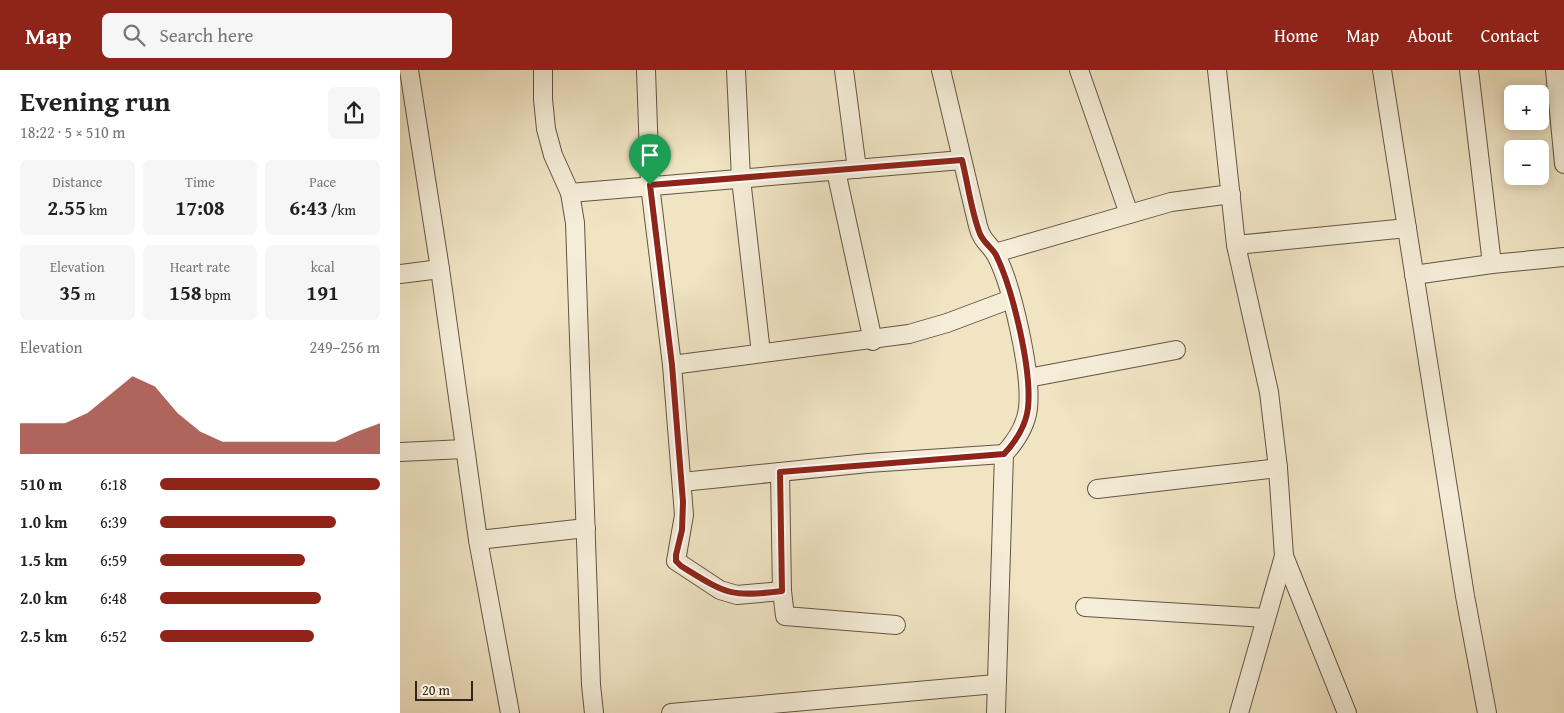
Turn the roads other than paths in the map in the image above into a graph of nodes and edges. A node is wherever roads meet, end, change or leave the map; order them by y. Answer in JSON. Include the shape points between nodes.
{"nodes":[{"id":1,"x":409,"y":70,"type":"edge"},
{"id":2,"x":543,"y":70,"type":"edge"},
{"id":3,"x":646,"y":70,"type":"edge"},
{"id":4,"x":736,"y":70,"type":"edge"},
{"id":5,"x":844,"y":70,"type":"edge"},
{"id":6,"x":941,"y":70,"type":"edge"},
{"id":7,"x":1079,"y":70,"type":"edge"},
{"id":8,"x":1217,"y":70,"type":"edge"},
{"id":9,"x":1382,"y":70,"type":"edge"},
{"id":10,"x":1469,"y":70,"type":"edge"},
{"id":11,"x":1555,"y":70,"type":"edge"},
{"id":12,"x":962,"y":160,"type":"junction"},
{"id":13,"x":1564,"y":164,"type":"edge"},
{"id":14,"x":857,"y":169,"type":"junction"},
{"id":15,"x":836,"y":171,"type":"junction"},
{"id":16,"x":742,"y":179,"type":"junction"},
{"id":17,"x":650,"y":185,"type":"junction"},
{"id":18,"x":570,"y":193,"type":"junction"},
{"id":19,"x":1231,"y":194,"type":"junction"},
{"id":20,"x":1129,"y":214,"type":"junction"},
{"id":21,"x":1407,"y":228,"type":"junction"},
{"id":22,"x":1236,"y":245,"type":"junction"},
{"id":23,"x":995,"y":253,"type":"junction"},
{"id":24,"x":1564,"y":257,"type":"edge"},
{"id":25,"x":1492,"y":264,"type":"junction"},
{"id":26,"x":440,"y":270,"type":"junction"},
{"id":27,"x":400,"y":274,"type":"edge"},
{"id":28,"x":1414,"y":275,"type":"junction"},
{"id":29,"x":1011,"y":299,"type":"junction"},
{"id":30,"x":873,"y":341,"type":"junction"},
{"id":31,"x":1176,"y":350,"type":"dead end"},
{"id":32,"x":761,"y":353,"type":"junction"},
{"id":33,"x":672,"y":365,"type":"junction"},
{"id":34,"x":1028,"y":378,"type":"junction"},
{"id":35,"x":464,"y":449,"type":"junction"},
{"id":36,"x":400,"y":452,"type":"edge"},
{"id":37,"x":1004,"y":454,"type":"junction"},
{"id":38,"x":1278,"y":468,"type":"junction"},
{"id":39,"x":780,"y":472,"type":"junction"},
{"id":40,"x":682,"y":482,"type":"junction"},
{"id":41,"x":1097,"y":489,"type":"dead end"},
{"id":42,"x":586,"y":528,"type":"junction"},
{"id":43,"x":478,"y":540,"type":"junction"},
{"id":44,"x":1284,"y":556,"type":"junction"},
{"id":45,"x":782,"y":591,"type":"junction"},
{"id":46,"x":1085,"y":607,"type":"dead end"},
{"id":47,"x":1266,"y":618,"type":"junction"},
{"id":48,"x":896,"y":625,"type":"dead end"},
{"id":49,"x":996,"y":684,"type":"junction"},
{"id":50,"x":731,"y":710,"type":"edge"},
{"id":51,"x":510,"y":713,"type":"edge"},
{"id":52,"x":594,"y":713,"type":"edge"},
{"id":53,"x":671,"y":713,"type":"edge"},
{"id":54,"x":996,"y":713,"type":"edge"},
{"id":55,"x":1239,"y":713,"type":"edge"},
{"id":56,"x":1347,"y":713,"type":"edge"},
{"id":57,"x":1487,"y":713,"type":"edge"}],
"edges":[{"from":1,"to":26,"type":"street"},
{"from":2,"to":18,"type":"street","via":[[546,129],[553,155]]},
{"from":3,"to":17,"type":"street"},
{"from":4,"to":16,"type":"street"},
{"from":5,"to":14,"type":"street"},
{"from":6,"to":12,"type":"street"},
{"from":7,"to":20,"type":"street"},
{"from":8,"to":19,"type":"street"},
{"from":9,"to":21,"type":"street"},
{"from":10,"to":25,"type":"street"},
{"from":11,"to":13,"type":"street"},
{"from":12,"to":14,"type":"street"},
{"from":12,"to":23,"type":"street","via":[[980,235]]},
{"from":14,"to":15,"type":"street"},
{"from":15,"to":16,"type":"street"},
{"from":15,"to":30,"type":"street"},
{"from":16,"to":17,"type":"street"},
{"from":16,"to":32,"type":"street"},
{"from":17,"to":18,"type":"street"},
{"from":17,"to":33,"type":"street"},
{"from":18,"to":42,"type":"street","via":[[575,223]]},
{"from":19,"to":20,"type":"street","via":[[1171,202]]},
{"from":19,"to":22,"type":"street"},
{"from":20,"to":23,"type":"street"},
{"from":21,"to":22,"type":"street"},
{"from":21,"to":28,"type":"street"},
{"from":22,"to":38,"type":"street","via":[[1269,392]]},
{"from":23,"to":29,"type":"street"},
{"from":24,"to":25,"type":"street"},
{"from":25,"to":28,"type":"street"},
{"from":26,"to":27,"type":"street"},
{"from":26,"to":35,"type":"street"},
{"from":28,"to":57,"type":"street"},
{"from":29,"to":30,"type":"street","via":[[947,324]]},
{"from":29,"to":34,"type":"street"},
{"from":30,"to":32,"type":"street"},
{"from":31,"to":34,"type":"street"},
{"from":32,"to":33,"type":"street"},
{"from":33,"to":40,"type":"street"},
{"from":34,"to":37,"type":"street","via":[[1025,422]]},
{"from":35,"to":36,"type":"street"},
{"from":35,"to":43,"type":"street"},
{"from":37,"to":39,"type":"street"},
{"from":37,"to":49,"type":"street"},
{"from":38,"to":41,"type":"street"},
{"from":38,"to":44,"type":"street"},
{"from":39,"to":40,"type":"street"},
{"from":39,"to":45,"type":"street"},
{"from":40,"to":45,"type":"street","via":[[684,515],[676,561],[720,590],[737,595]]},
{"from":42,"to":43,"type":"street"},
{"from":42,"to":52,"type":"street"},
{"from":43,"to":51,"type":"street"},
{"from":44,"to":47,"type":"street"},
{"from":44,"to":56,"type":"street"},
{"from":45,"to":48,"type":"street","via":[[786,616]]},
{"from":46,"to":47,"type":"street"},
{"from":47,"to":55,"type":"street"},
{"from":49,"to":50,"type":"street"},
{"from":49,"to":54,"type":"street"},
{"from":50,"to":53,"type":"street"}]}
